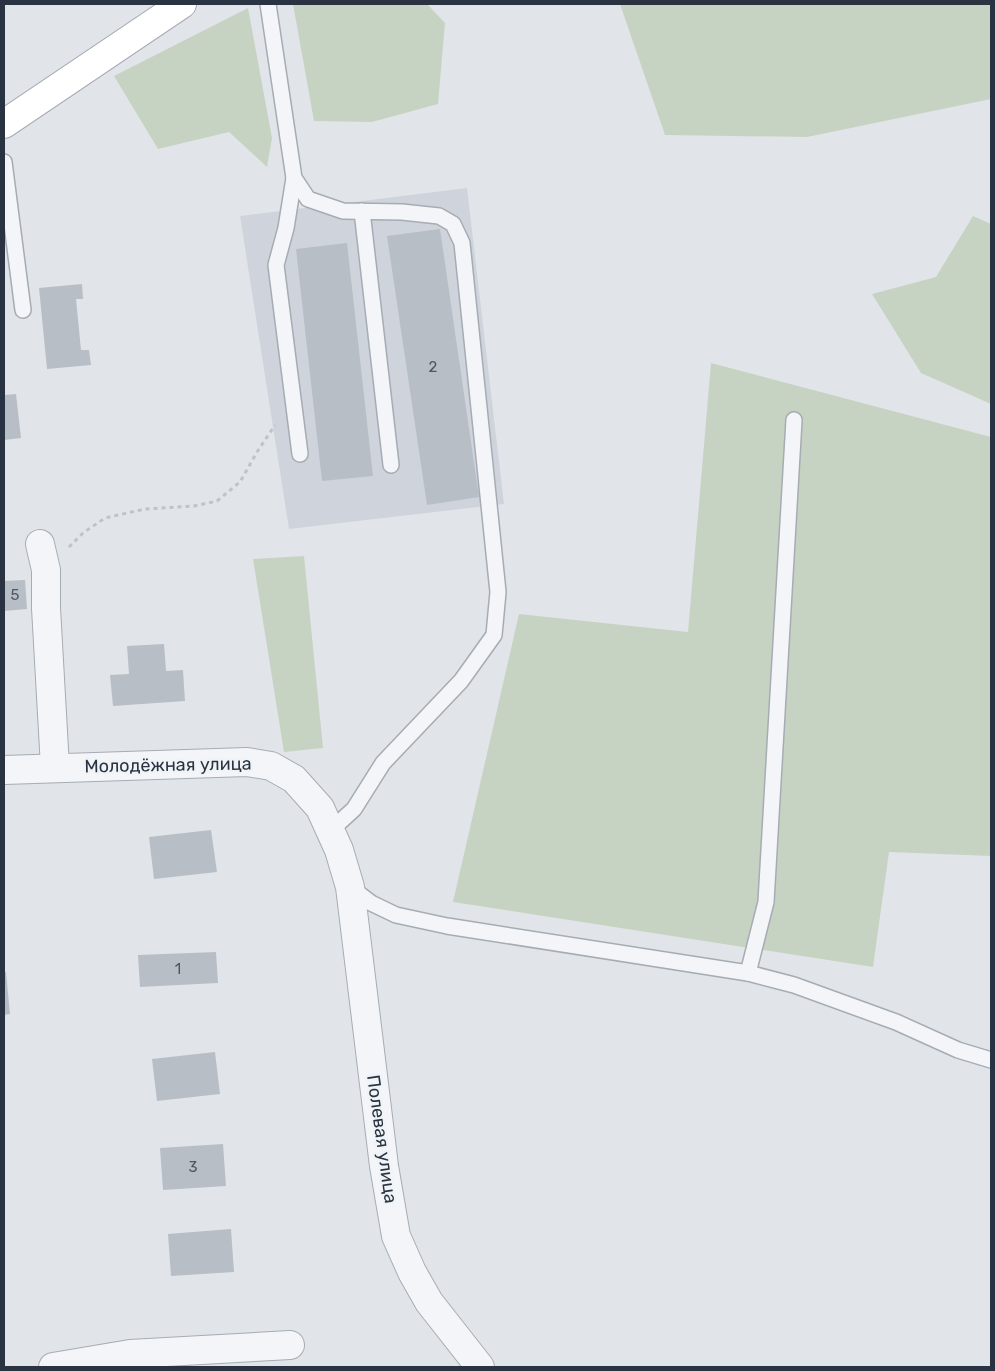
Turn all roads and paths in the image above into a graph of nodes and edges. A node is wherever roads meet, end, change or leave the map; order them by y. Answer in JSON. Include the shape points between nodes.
{"nodes":[{"id":1,"x":182,"y":4,"type":"edge"},
{"id":2,"x":268,"y":4,"type":"edge"},
{"id":3,"x":4,"y":124,"type":"edge"},
{"id":4,"x":4,"y":162,"type":"edge"},
{"id":5,"x":294,"y":178,"type":"junction"},
{"id":6,"x":362,"y":211,"type":"junction"},
{"id":7,"x":23,"y":310,"type":"dead end"},
{"id":8,"x":294,"y":408,"type":"junction"},
{"id":9,"x":794,"y":420,"type":"dead end"},
{"id":10,"x":300,"y":454,"type":"dead end"},
{"id":11,"x":391,"y":465,"type":"dead end"},
{"id":12,"x":44,"y":557,"type":"joint"},
{"id":13,"x":55,"y":767,"type":"junction"},
{"id":14,"x":4,"y":770,"type":"edge"},
{"id":15,"x":330,"y":831,"type":"junction"},
{"id":16,"x":350,"y":887,"type":"junction"},
{"id":17,"x":748,"y":973,"type":"junction"},
{"id":18,"x":991,"y":1060,"type":"edge"},
{"id":19,"x":290,"y":1345,"type":"dead end"},
{"id":20,"x":53,"y":1367,"type":"edge"},
{"id":21,"x":480,"y":1367,"type":"edge"}],
"edges":[{"from":1,"to":3,"type":"street"},
{"from":2,"to":5,"type":"lane"},
{"from":4,"to":7,"type":"lane"},
{"from":5,"to":6,"type":"lane","via":[[308,199],[343,211]]},
{"from":5,"to":8,"type":"lane","via":[[276,265]]},
{"from":6,"to":11,"type":"lane"},
{"from":6,"to":15,"type":"lane","via":[[439,216],[453,224],[462,243],[498,592],[494,635],[461,681],[383,763],[354,809]]},
{"from":8,"to":10,"type":"lane"},
{"from":8,"to":12,"type":"path","via":[[271,429],[240,482],[217,501],[145,509],[105,518]]},
{"from":9,"to":17,"type":"lane","via":[[766,902]]},
{"from":12,"to":13,"type":"street"},
{"from":13,"to":14,"type":"street","name":"Молодёжная улица"},
{"from":13,"to":15,"type":"street","name":"Молодёжная улица","via":[[247,762],[271,766],[294,779],[320,808]]},
{"from":15,"to":16,"type":"street","name":"Молодёжная улица"},
{"from":16,"to":17,"type":"lane","via":[[396,915],[447,926]]},
{"from":16,"to":21,"type":"street","name":"Полевая улица","via":[[384,1166],[396,1236],[429,1302]]},
{"from":17,"to":18,"type":"lane","via":[[794,985]]},
{"from":19,"to":20,"type":"street","via":[[130,1354]]}]}
